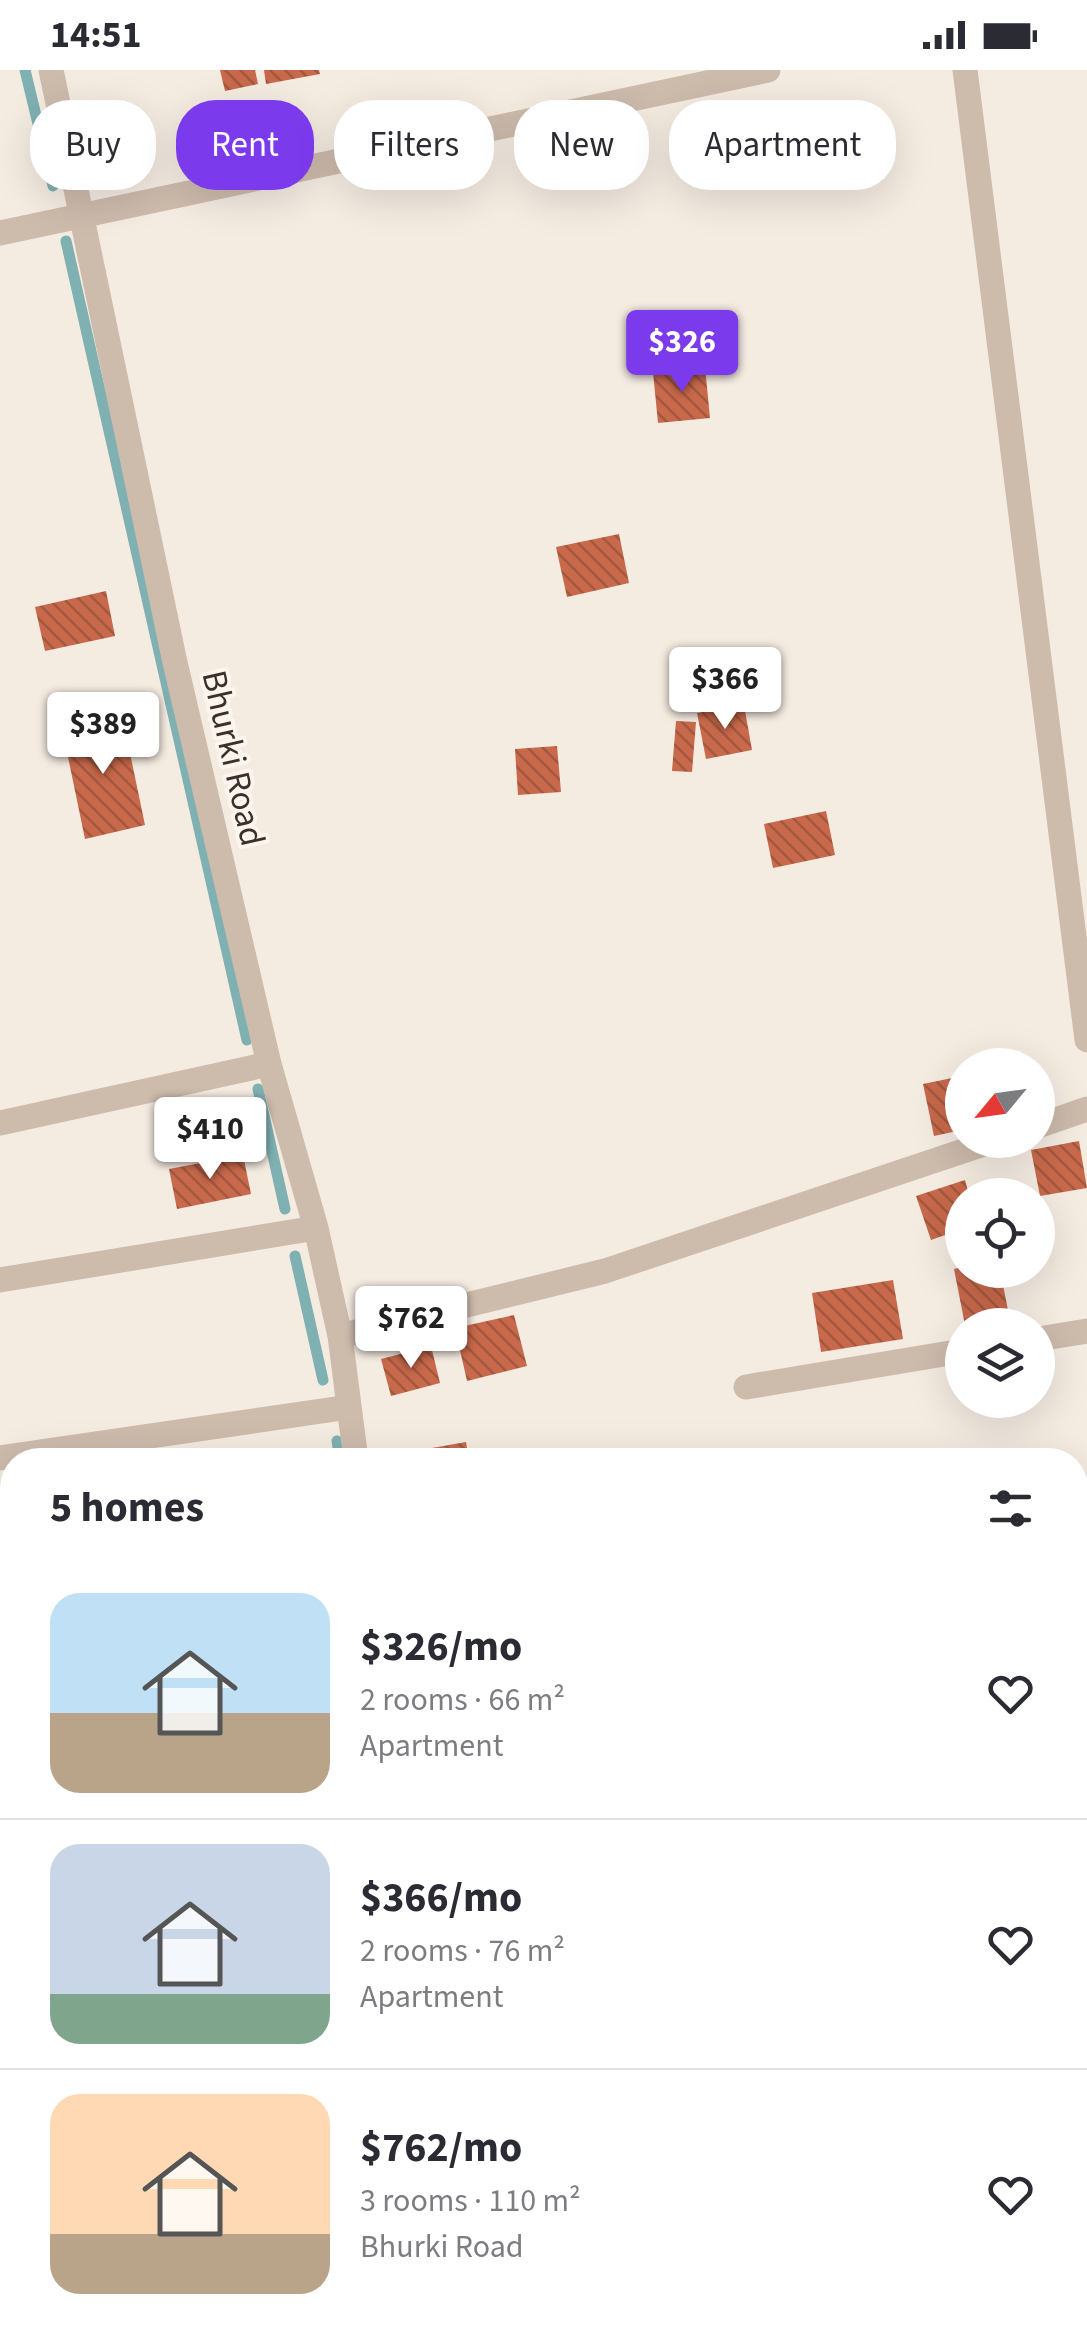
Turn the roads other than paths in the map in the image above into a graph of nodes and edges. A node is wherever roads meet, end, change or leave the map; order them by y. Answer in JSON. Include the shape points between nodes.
{"nodes":[{"id":1,"x":52,"y":70,"type":"edge"},
{"id":2,"x":768,"y":70,"type":"edge"},
{"id":3,"x":964,"y":70,"type":"edge"},
{"id":4,"x":81,"y":214,"type":"junction"},
{"id":5,"x":0,"y":233,"type":"edge"},
{"id":6,"x":1087,"y":1040,"type":"edge"},
{"id":7,"x":268,"y":1064,"type":"junction"},
{"id":8,"x":1087,"y":1109,"type":"edge"},
{"id":9,"x":1055,"y":1120,"type":"edge"},
{"id":10,"x":0,"y":1123,"type":"edge"},
{"id":11,"x":945,"y":1157,"type":"edge"},
{"id":12,"x":316,"y":1228,"type":"junction"},
{"id":13,"x":0,"y":1280,"type":"edge"},
{"id":14,"x":1087,"y":1331,"type":"edge"},
{"id":15,"x":340,"y":1336,"type":"junction"},
{"id":16,"x":1055,"y":1336,"type":"edge"},
{"id":17,"x":945,"y":1354,"type":"edge"},
{"id":18,"x":746,"y":1386,"type":"dead end"},
{"id":19,"x":349,"y":1407,"type":"junction"},
{"id":20,"x":68,"y":1448,"type":"edge"},
{"id":21,"x":354,"y":1448,"type":"edge"}],
"edges":[{"from":1,"to":4,"type":"street","name":"Bhurki Road"},
{"from":2,"to":4,"type":"street"},
{"from":3,"to":6,"type":"street"},
{"from":4,"to":5,"type":"street"},
{"from":4,"to":7,"type":"street","name":"Bhurki Road"},
{"from":7,"to":10,"type":"street"},
{"from":7,"to":12,"type":"street","name":"Bhurki Road"},
{"from":8,"to":9,"type":"street"},
{"from":11,"to":15,"type":"street","via":[[605,1271]]},
{"from":12,"to":13,"type":"street"},
{"from":12,"to":15,"type":"street","name":"Bhurki Road"},
{"from":14,"to":16,"type":"street"},
{"from":15,"to":19,"type":"street","name":"Bhurki Road"},
{"from":17,"to":18,"type":"street"},
{"from":19,"to":20,"type":"street"},
{"from":19,"to":21,"type":"street","name":"Bhurki Road"}]}
